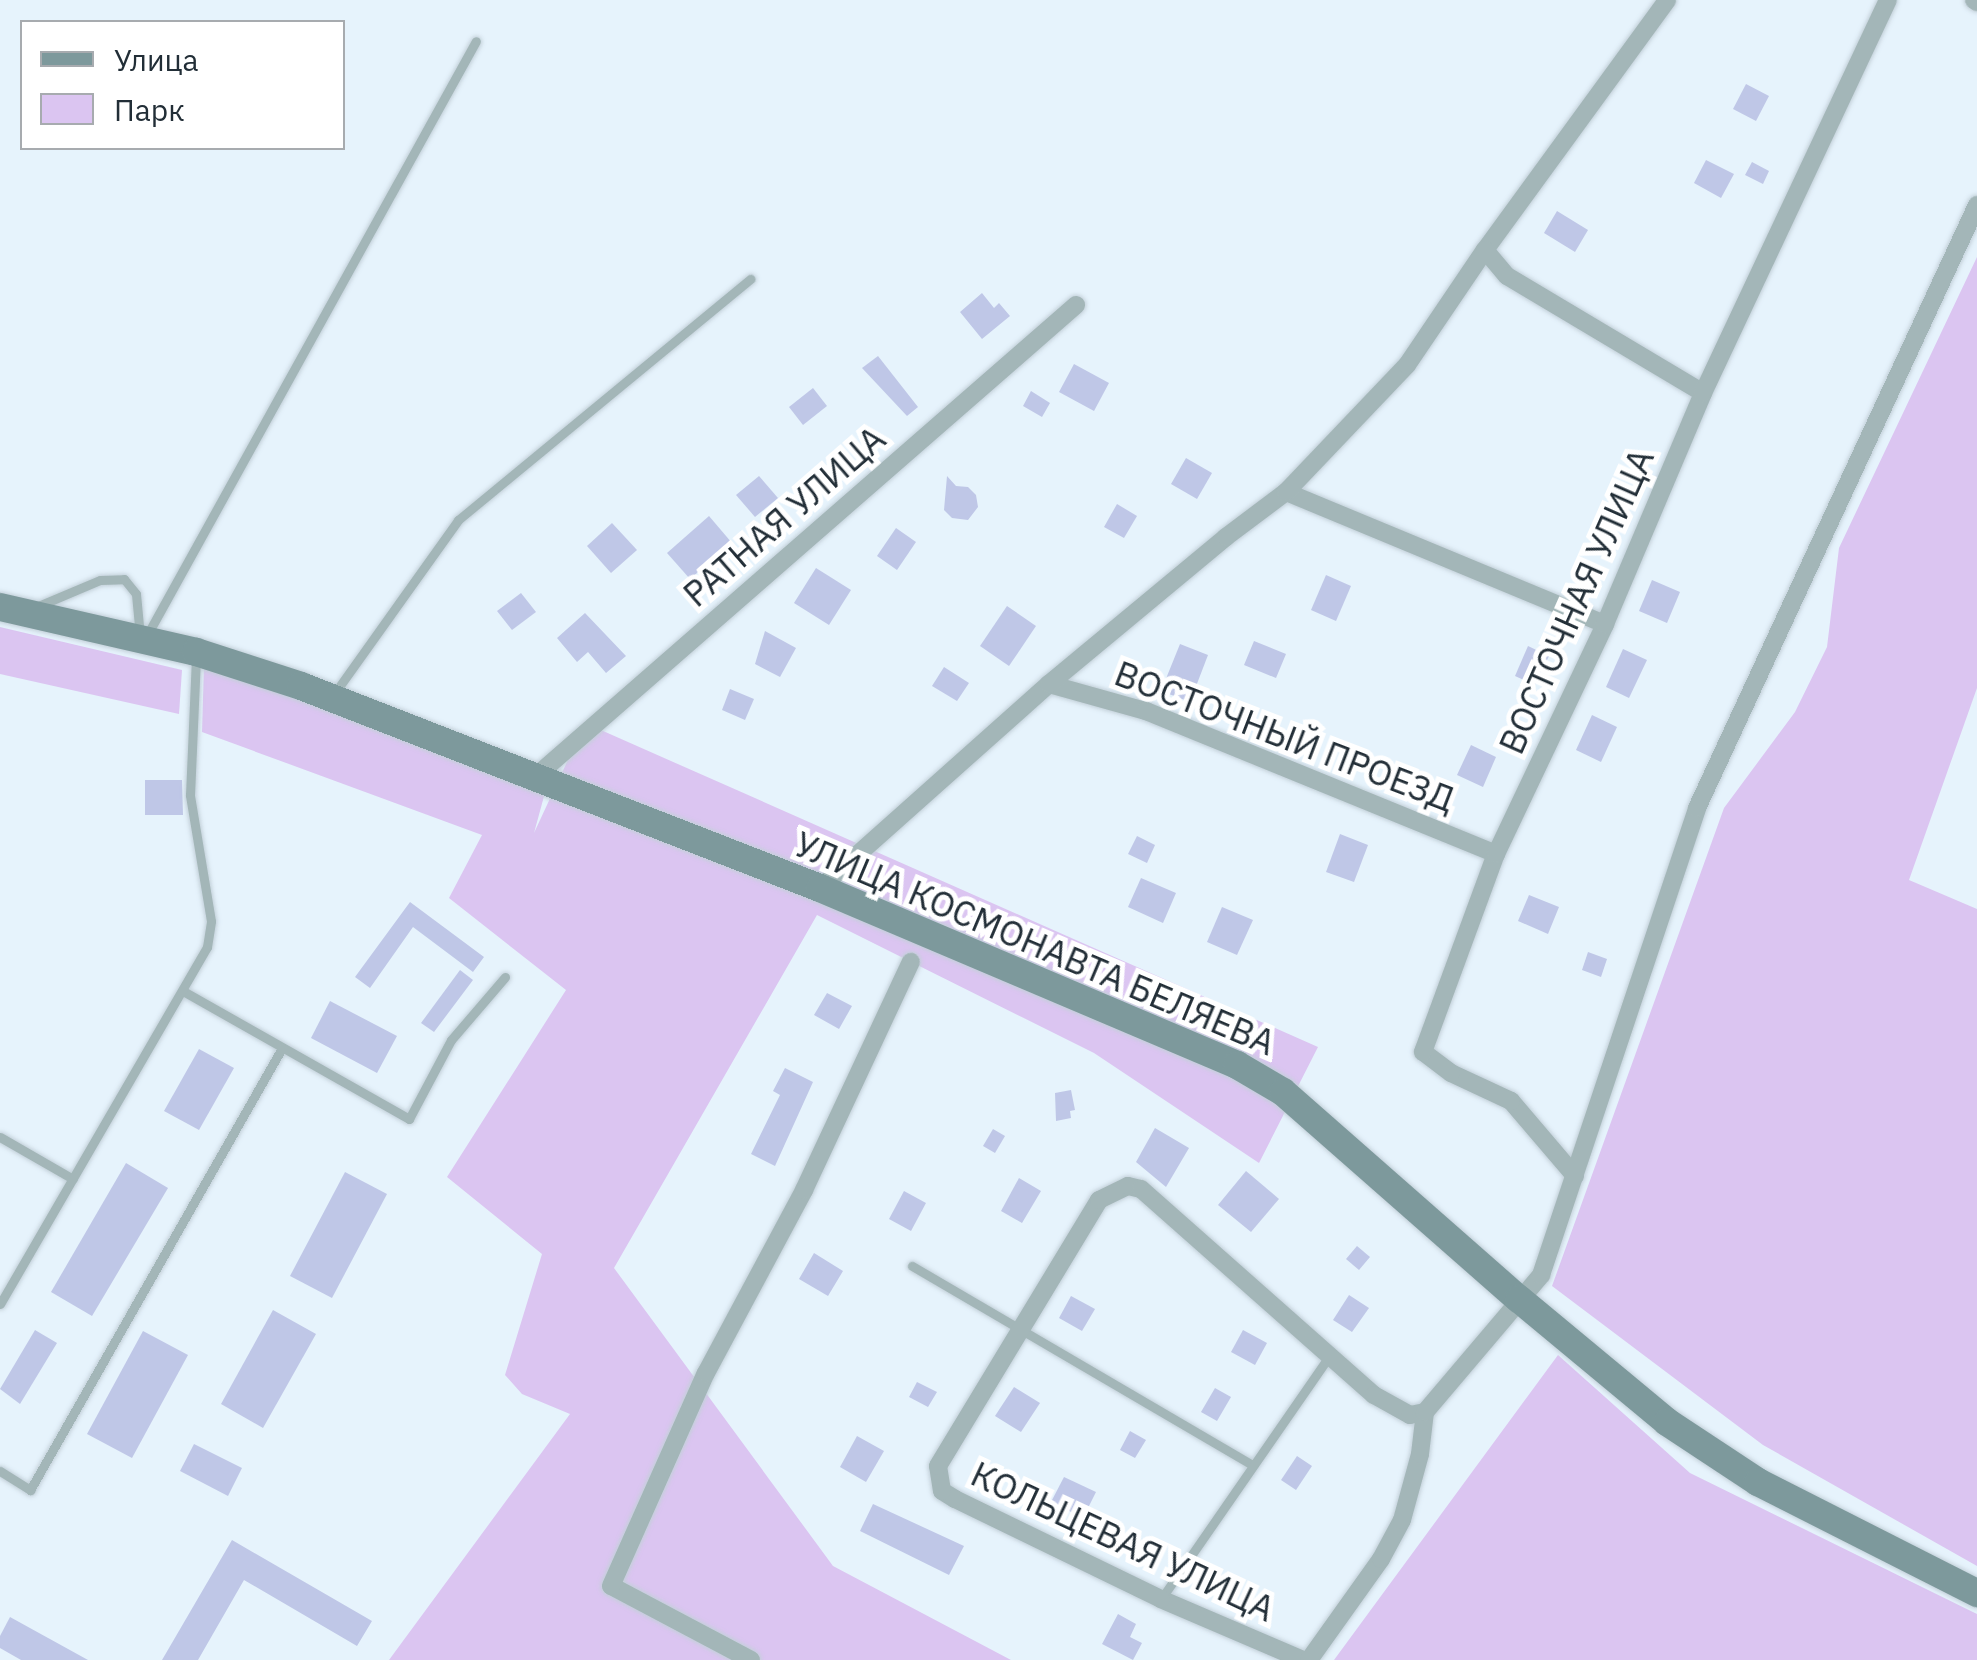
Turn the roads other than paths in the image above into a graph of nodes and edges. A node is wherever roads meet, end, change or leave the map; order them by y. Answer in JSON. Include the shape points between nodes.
{"nodes":[{"id":1,"x":1668,"y":0,"type":"edge"},
{"id":2,"x":1888,"y":0,"type":"edge"},
{"id":3,"x":476,"y":41,"type":"dead end"},
{"id":4,"x":1977,"y":205,"type":"edge"},
{"id":5,"x":1485,"y":250,"type":"junction"},
{"id":6,"x":750,"y":279,"type":"dead end"},
{"id":7,"x":1076,"y":305,"type":"dead end"},
{"id":8,"x":1703,"y":393,"type":"junction"},
{"id":9,"x":1286,"y":492,"type":"junction"},
{"id":10,"x":12,"y":610,"type":"edge"},
{"id":11,"x":1605,"y":624,"type":"junction"},
{"id":12,"x":142,"y":639,"type":"junction"},
{"id":13,"x":196,"y":652,"type":"junction"},
{"id":14,"x":1049,"y":684,"type":"junction"},
{"id":15,"x":332,"y":698,"type":"junction"},
{"id":16,"x":535,"y":777,"type":"junction"},
{"id":17,"x":1496,"y":854,"type":"junction"},
{"id":18,"x":820,"y":888,"type":"junction"},
{"id":19,"x":911,"y":962,"type":"dead end"},
{"id":20,"x":505,"y":977,"type":"dead end"},
{"id":21,"x":183,"y":990,"type":"junction"},
{"id":22,"x":282,"y":1048,"type":"junction"},
{"id":23,"x":0,"y":1137,"type":"edge"},
{"id":24,"x":1576,"y":1176,"type":"junction"},
{"id":25,"x":73,"y":1179,"type":"junction"},
{"id":26,"x":912,"y":1266,"type":"dead end"},
{"id":27,"x":1518,"y":1299,"type":"junction"},
{"id":28,"x":0,"y":1304,"type":"edge"},
{"id":29,"x":1020,"y":1332,"type":"junction"},
{"id":30,"x":1330,"y":1355,"type":"junction"},
{"id":31,"x":1425,"y":1412,"type":"junction"},
{"id":32,"x":1252,"y":1465,"type":"junction"},
{"id":33,"x":0,"y":1471,"type":"edge"},
{"id":34,"x":1977,"y":1593,"type":"edge"},
{"id":35,"x":1161,"y":1600,"type":"junction"},
{"id":36,"x":751,"y":1660,"type":"edge"},
{"id":37,"x":1306,"y":1660,"type":"edge"}],
"edges":[{"from":1,"to":5,"type":"street"},
{"from":2,"to":8,"type":"street","name":"ВОСТОЧНАЯ УЛИЦА"},
{"from":3,"to":12,"type":"lane"},
{"from":4,"to":24,"type":"street","via":[[1697,808]]},
{"from":5,"to":8,"type":"street","via":[[1508,276]]},
{"from":5,"to":9,"type":"street","via":[[1407,364]]},
{"from":6,"to":15,"type":"lane","via":[[458,520]]},
{"from":7,"to":16,"type":"street","name":"РАТНАЯ УЛИЦА"},
{"from":8,"to":11,"type":"street","name":"ВОСТОЧНАЯ УЛИЦА"},
{"from":9,"to":11,"type":"street"},
{"from":9,"to":14,"type":"street"},
{"from":10,"to":12,"type":"street","name":"УЛИЦА КОСМОНАВТА БЕЛЯЕВА"},
{"from":10,"to":12,"type":"lane","via":[[100,580],[124,580],[136,594]]},
{"from":11,"to":17,"type":"street","name":"ВОСТОЧНАЯ УЛИЦА"},
{"from":12,"to":13,"type":"street","name":"УЛИЦА КОСМОНАВТА БЕЛЯЕВА"},
{"from":13,"to":15,"type":"street","name":"УЛИЦА КОСМОНАВТА БЕЛЯЕВА"},
{"from":13,"to":21,"type":"lane","via":[[190,795],[211,921],[207,947]]},
{"from":14,"to":17,"type":"street","name":"ВОСТОЧНЫЙ ПРОЕЗД","via":[[1146,711]]},
{"from":14,"to":18,"type":"street"},
{"from":15,"to":16,"type":"street","name":"УЛИЦА КОСМОНАВТА БЕЛЯЕВА"},
{"from":16,"to":18,"type":"street","name":"УЛИЦА КОСМОНАВТА БЕЛЯЕВА"},
{"from":17,"to":24,"type":"street","name":"ВОСТОЧНАЯ УЛИЦА","via":[[1423,1052],[1511,1101]]},
{"from":18,"to":27,"type":"street","name":"УЛИЦА КОСМОНАВТА БЕЛЯЕВА","via":[[1236,1065],[1283,1092]]},
{"from":19,"to":36,"type":"street","via":[[804,1190],[706,1373],[611,1586]]},
{"from":20,"to":22,"type":"lane","via":[[450,1040],[409,1119]]},
{"from":21,"to":22,"type":"lane"},
{"from":21,"to":25,"type":"lane"},
{"from":22,"to":33,"type":"lane","via":[[30,1490]]},
{"from":23,"to":25,"type":"lane"},
{"from":24,"to":27,"type":"street","via":[[1540,1275]]},
{"from":25,"to":28,"type":"lane"},
{"from":26,"to":29,"type":"lane"},
{"from":27,"to":31,"type":"street"},
{"from":27,"to":34,"type":"street","name":"УЛИЦА КОСМОНАВТА БЕЛЯЕВА","via":[[1667,1422],[1758,1482]]},
{"from":29,"to":30,"type":"street","name":"КОЛЬЦЕВАЯ УЛИЦА","via":[[1099,1200],[1128,1186],[1141,1189]]},
{"from":29,"to":32,"type":"lane"},
{"from":29,"to":35,"type":"street","name":"КОЛЬЦЕВАЯ УЛИЦА","via":[[938,1466],[942,1490]]},
{"from":30,"to":31,"type":"street","name":"КОЛЬЦЕВАЯ УЛИЦА","via":[[1396,1408],[1410,1415]]},
{"from":30,"to":32,"type":"lane"},
{"from":31,"to":37,"type":"street","via":[[1402,1520]]},
{"from":32,"to":35,"type":"lane"},
{"from":35,"to":37,"type":"street","name":"КОЛЬЦЕВАЯ УЛИЦА"}]}
